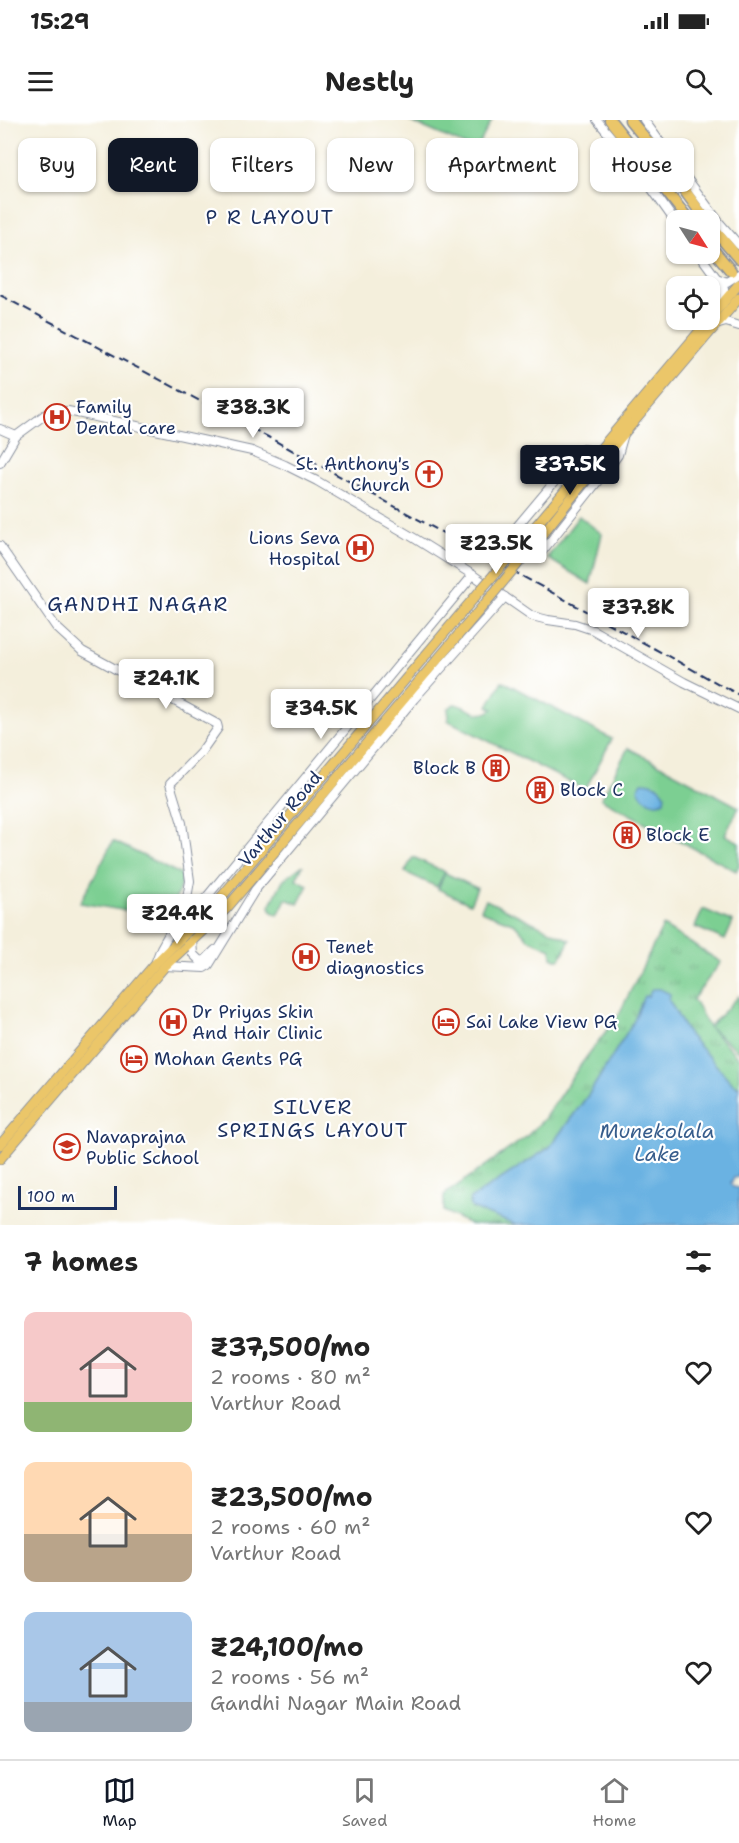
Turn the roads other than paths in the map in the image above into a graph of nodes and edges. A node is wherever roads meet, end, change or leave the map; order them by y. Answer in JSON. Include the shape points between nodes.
{"nodes":[{"id":1,"x":597,"y":120,"type":"edge"},
{"id":2,"x":610,"y":120,"type":"edge"},
{"id":3,"x":630,"y":120,"type":"edge"},
{"id":4,"x":644,"y":120,"type":"edge"},
{"id":5,"x":667,"y":210,"type":"edge"},
{"id":6,"x":681,"y":210,"type":"edge"},
{"id":7,"x":699,"y":210,"type":"edge"},
{"id":8,"x":720,"y":237,"type":"edge"},
{"id":9,"x":739,"y":245,"type":"edge"},
{"id":10,"x":720,"y":256,"type":"edge"},
{"id":11,"x":739,"y":259,"type":"edge"},
{"id":12,"x":707,"y":264,"type":"edge"},
{"id":13,"x":735,"y":272,"type":"edge"},
{"id":14,"x":717,"y":276,"type":"edge"},
{"id":15,"x":720,"y":280,"type":"edge"},
{"id":16,"x":720,"y":281,"type":"edge"},
{"id":17,"x":739,"y":284,"type":"edge"},
{"id":18,"x":739,"y":298,"type":"edge"},
{"id":19,"x":723,"y":303,"type":"junction"},
{"id":20,"x":720,"y":306,"type":"edge"},
{"id":21,"x":720,"y":323,"type":"edge"},
{"id":22,"x":720,"y":324,"type":"edge"},
{"id":23,"x":739,"y":326,"type":"edge"},
{"id":24,"x":700,"y":330,"type":"edge"},
{"id":25,"x":714,"y":330,"type":"edge"},
{"id":26,"x":0,"y":429,"type":"edge"},
{"id":27,"x":16,"y":436,"type":"junction"},
{"id":28,"x":596,"y":451,"type":"junction"},
{"id":29,"x":575,"y":458,"type":"junction"},
{"id":30,"x":0,"y":463,"type":"edge"},
{"id":31,"x":587,"y":463,"type":"junction"},
{"id":32,"x":521,"y":533,"type":"junction"},
{"id":33,"x":0,"y":546,"type":"edge"},
{"id":34,"x":473,"y":575,"type":"junction"},
{"id":35,"x":504,"y":597,"type":"junction"},
{"id":36,"x":739,"y":710,"type":"edge"},
{"id":37,"x":179,"y":916,"type":"junction"},
{"id":38,"x":200,"y":919,"type":"junction"},
{"id":39,"x":192,"y":940,"type":"junction"},
{"id":40,"x":224,"y":940,"type":"junction"},
{"id":41,"x":160,"y":965,"type":"junction"},
{"id":42,"x":0,"y":1145,"type":"edge"},
{"id":43,"x":0,"y":1159,"type":"edge"}],
"edges":[{"from":1,"to":5,"type":"street"},
{"from":2,"to":6,"type":"highway"},
{"from":3,"to":7,"type":"highway"},
{"from":4,"to":9,"type":"street"},
{"from":8,"to":11,"type":"highway"},
{"from":10,"to":13,"type":"highway"},
{"from":12,"to":14,"type":"street"},
{"from":13,"to":15,"type":"street","via":[[724,282]]},
{"from":16,"to":19,"type":"street"},
{"from":17,"to":19,"type":"main road","name":"Varthur Road"},
{"from":18,"to":21,"type":"main road","name":"Varthur Road"},
{"from":19,"to":20,"type":"main road","name":"Varthur Road"},
{"from":22,"to":23,"type":"street"},
{"from":24,"to":28,"type":"main road","name":"Varthur Road"},
{"from":25,"to":39,"type":"main road","name":"Varthur Road","bridge":true,"via":[[625,433],[538,548],[488,600],[226,909]]},
{"from":26,"to":27,"type":"street"},
{"from":27,"to":30,"type":"street"},
{"from":27,"to":34,"type":"street","via":[[50,411],[68,411],[252,452],[317,482]]},
{"from":28,"to":29,"type":"street","via":[[582,449]]},
{"from":28,"to":31,"type":"main road","name":"Varthur Road"},
{"from":29,"to":31,"type":"main road"},
{"from":29,"to":32,"type":"street"},
{"from":31,"to":32,"type":"main road","name":"Varthur Road"},
{"from":32,"to":38,"type":"main road","name":"Varthur Road","bridge":true,"via":[[479,592]]},
{"from":33,"to":37,"type":"street","via":[[56,627],[82,651],[219,728],[170,784],[182,823],[190,881]]},
{"from":34,"to":35,"type":"street"},
{"from":34,"to":37,"type":"street","via":[[205,899]]},
{"from":35,"to":36,"type":"street","via":[[532,616],[593,630]]},
{"from":35,"to":40,"type":"street","via":[[304,829],[247,900]]},
{"from":37,"to":38,"type":"street","via":[[184,926]]},
{"from":37,"to":41,"type":"street","via":[[161,948]]},
{"from":38,"to":41,"type":"main road","name":"Varthur Road"},
{"from":39,"to":40,"type":"street","via":[[194,956],[203,961]]},
{"from":39,"to":41,"type":"main road","name":"Varthur Road"},
{"from":40,"to":41,"type":"street","via":[[207,968]]},
{"from":41,"to":42,"type":"main road","name":"Varthur Road"},
{"from":41,"to":43,"type":"main road","name":"Varthur Road"}]}
